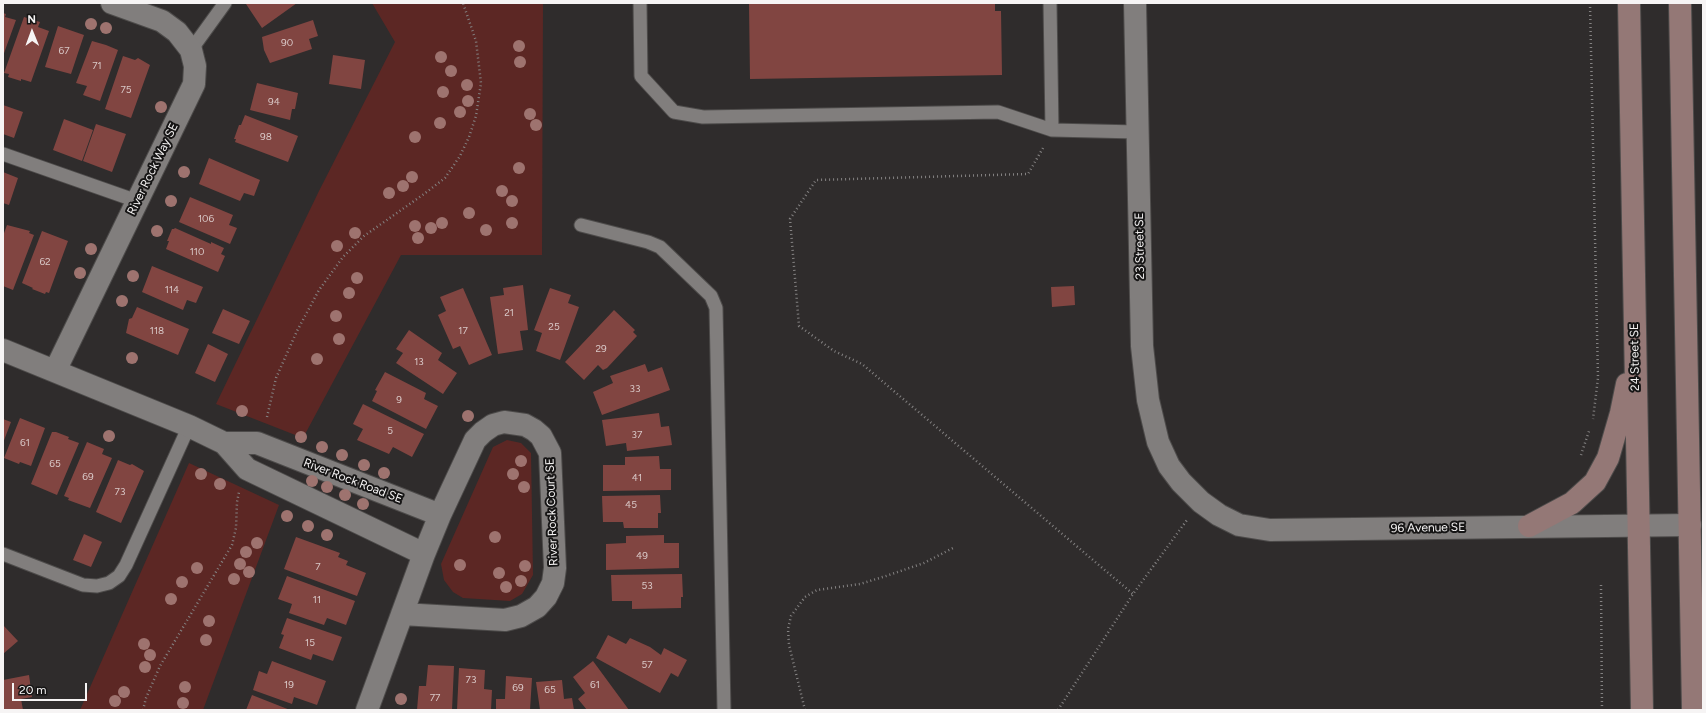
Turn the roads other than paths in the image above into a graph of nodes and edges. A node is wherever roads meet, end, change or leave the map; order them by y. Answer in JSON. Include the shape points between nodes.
{"nodes":[{"id":1,"x":112,"y":3,"type":"edge"},
{"id":2,"x":225,"y":3,"type":"edge"},
{"id":3,"x":640,"y":3,"type":"edge"},
{"id":4,"x":1050,"y":3,"type":"edge"},
{"id":5,"x":1135,"y":3,"type":"edge"},
{"id":6,"x":1629,"y":3,"type":"edge"},
{"id":7,"x":1680,"y":3,"type":"edge"},
{"id":8,"x":191,"y":50,"type":"junction"},
{"id":9,"x":1052,"y":130,"type":"junction"},
{"id":10,"x":1137,"y":132,"type":"junction"},
{"id":11,"x":3,"y":154,"type":"edge"},
{"id":12,"x":138,"y":201,"type":"junction"},
{"id":13,"x":581,"y":225,"type":"dead end"},
{"id":14,"x":1635,"y":346,"type":"junction"},
{"id":15,"x":3,"y":350,"type":"edge"},
{"id":16,"x":55,"y":370,"type":"junction"},
{"id":17,"x":189,"y":426,"type":"junction"},
{"id":18,"x":224,"y":443,"type":"junction"},
{"id":19,"x":1181,"y":482,"type":"joint"},
{"id":20,"x":440,"y":515,"type":"junction"},
{"id":21,"x":1639,"y":524,"type":"junction"},
{"id":22,"x":1690,"y":525,"type":"junction"},
{"id":23,"x":1529,"y":526,"type":"junction"},
{"id":24,"x":3,"y":554,"type":"edge"},
{"id":25,"x":424,"y":554,"type":"junction"},
{"id":26,"x":402,"y":614,"type":"junction"},
{"id":27,"x":367,"y":710,"type":"edge"},
{"id":28,"x":724,"y":710,"type":"edge"},
{"id":29,"x":1642,"y":710,"type":"edge"},
{"id":30,"x":1693,"y":710,"type":"edge"}],
"edges":[{"from":1,"to":8,"type":"street","name":"River Rock Way SE","via":[[162,22],[177,32]]},
{"from":2,"to":8,"type":"lane"},
{"from":3,"to":9,"type":"lane","via":[[641,76],[674,112],[703,117],[998,112]]},
{"from":4,"to":9,"type":"lane"},
{"from":5,"to":10,"type":"street","name":"23 Street SE"},
{"from":6,"to":14,"type":"main road","name":"24 Street SE"},
{"from":7,"to":22,"type":"main road"},
{"from":8,"to":12,"type":"street","name":"River Rock Way SE","via":[[195,66],[194,84]]},
{"from":9,"to":10,"type":"lane"},
{"from":10,"to":19,"type":"street","name":"23 Street SE","via":[[1142,346],[1147,392],[1158,442],[1169,466]]},
{"from":11,"to":12,"type":"lane"},
{"from":12,"to":16,"type":"street","name":"River Rock Way SE"},
{"from":13,"to":28,"type":"lane","via":[[660,247],[711,296],[716,308]]},
{"from":14,"to":21,"type":"main road","name":"24 Street SE"},
{"from":14,"to":23,"type":"main road","via":[[1621,413],[1608,458],[1595,482],[1572,503]]},
{"from":15,"to":16,"type":"street","name":"River Rock Road SE"},
{"from":16,"to":17,"type":"street","name":"River Rock Road SE"},
{"from":17,"to":18,"type":"street","name":"River Rock Road SE"},
{"from":17,"to":24,"type":"lane","via":[[126,564],[119,576],[109,583],[97,586],[83,585]]},
{"from":18,"to":20,"type":"street","name":"River Rock Road SE","via":[[257,443]]},
{"from":18,"to":25,"type":"street","name":"River Rock Road SE","via":[[247,469]]},
{"from":19,"to":23,"type":"street","name":"96 Avenue SE","via":[[1200,502],[1218,515],[1239,524],[1270,530]]},
{"from":20,"to":25,"type":"street"},
{"from":20,"to":26,"type":"street","name":"River Rock Court SE","via":[[475,440],[483,432],[504,422],[525,425],[534,430],[541,436],[550,453],[553,583],[537,607],[521,616],[505,620]]},
{"from":21,"to":22,"type":"street","name":"96 Avenue SE"},
{"from":21,"to":23,"type":"street","name":"96 Avenue SE"},
{"from":21,"to":29,"type":"main road","name":"24 Street SE"},
{"from":22,"to":30,"type":"main road"},
{"from":25,"to":26,"type":"street"},
{"from":26,"to":27,"type":"street"}]}
